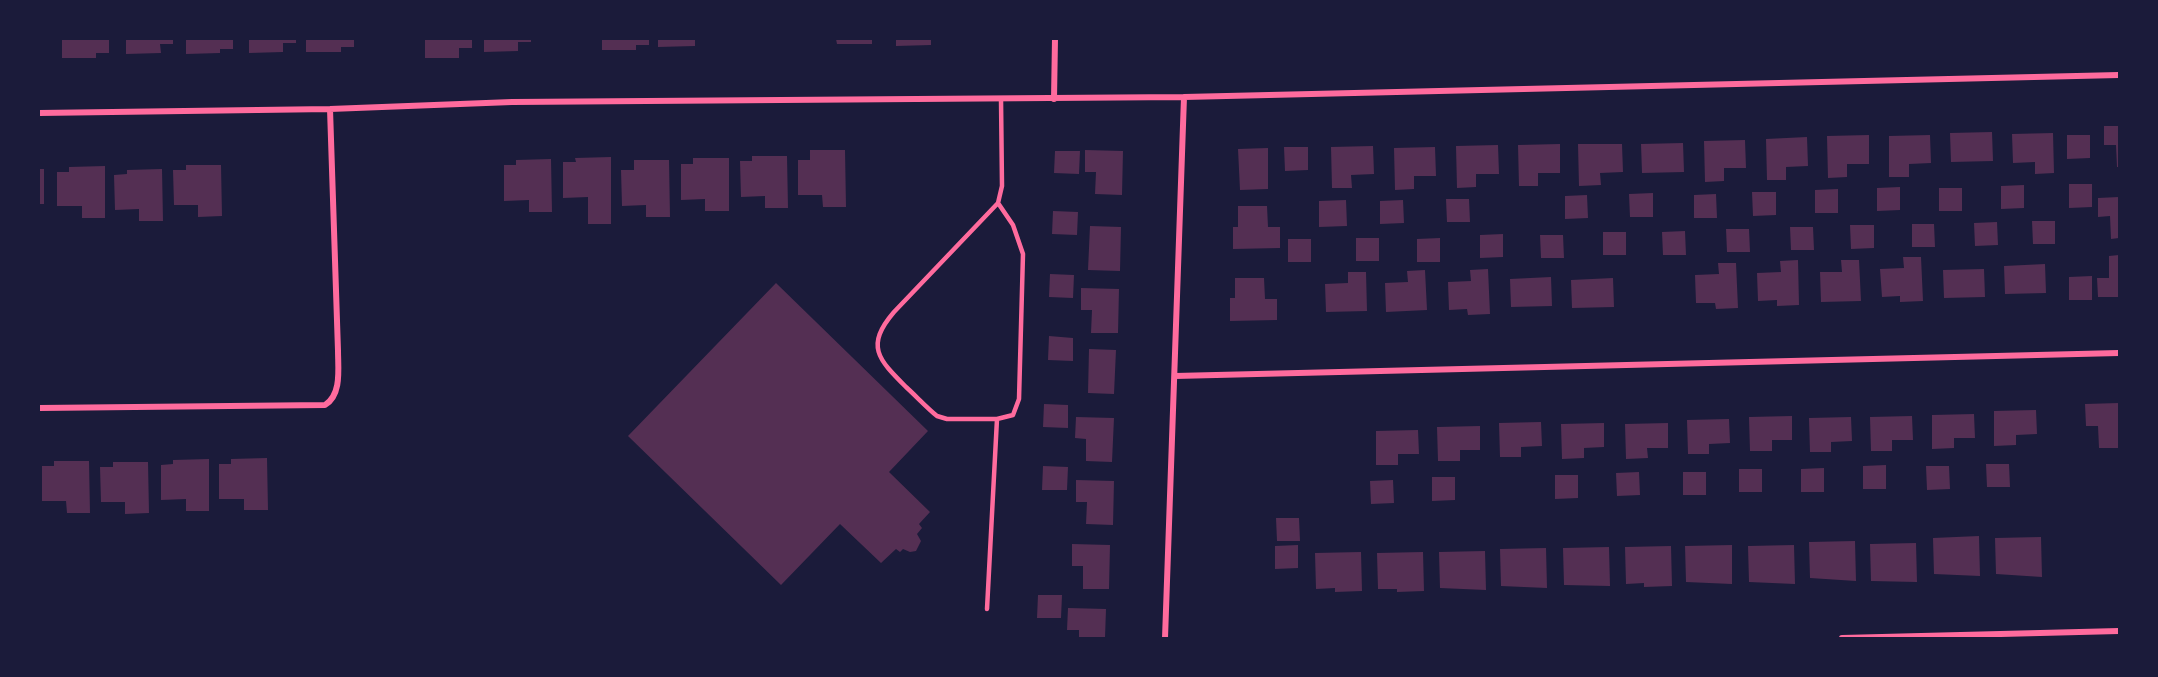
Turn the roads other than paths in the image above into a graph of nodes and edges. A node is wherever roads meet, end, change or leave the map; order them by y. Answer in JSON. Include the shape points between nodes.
{"nodes":[{"id":1,"x":1055,"y":39,"type":"edge"},
{"id":2,"x":2119,"y":75,"type":"edge"},
{"id":3,"x":1184,"y":97,"type":"junction"},
{"id":4,"x":1001,"y":99,"type":"junction"},
{"id":5,"x":1054,"y":99,"type":"junction"},
{"id":6,"x":330,"y":110,"type":"junction"},
{"id":7,"x":39,"y":113,"type":"edge"},
{"id":8,"x":998,"y":204,"type":"junction"},
{"id":9,"x":2119,"y":353,"type":"edge"},
{"id":10,"x":1174,"y":376,"type":"junction"},
{"id":11,"x":39,"y":408,"type":"edge"},
{"id":12,"x":997,"y":419,"type":"junction"},
{"id":13,"x":987,"y":609,"type":"dead end"},
{"id":14,"x":2119,"y":631,"type":"edge"},
{"id":15,"x":1165,"y":638,"type":"edge"},
{"id":16,"x":1842,"y":638,"type":"edge"}],
"edges":[{"from":1,"to":5,"type":"street"},
{"from":2,"to":3,"type":"street"},
{"from":3,"to":5,"type":"street"},
{"from":3,"to":10,"type":"street"},
{"from":4,"to":5,"type":"street"},
{"from":4,"to":6,"type":"street","via":[[512,102]]},
{"from":4,"to":8,"type":"lane","via":[[1002,186]]},
{"from":6,"to":7,"type":"street"},
{"from":6,"to":11,"type":"street","via":[[338,351],[334,397],[325,405]]},
{"from":8,"to":12,"type":"lane","via":[[1020,240],[1024,268],[1019,399],[1013,415]]},
{"from":8,"to":12,"type":"lane","via":[[894,312],[883,325],[877,342],[878,353],[887,368],[937,416]]},
{"from":9,"to":10,"type":"street"},
{"from":10,"to":15,"type":"street"},
{"from":12,"to":13,"type":"lane"},
{"from":14,"to":16,"type":"street"}]}
